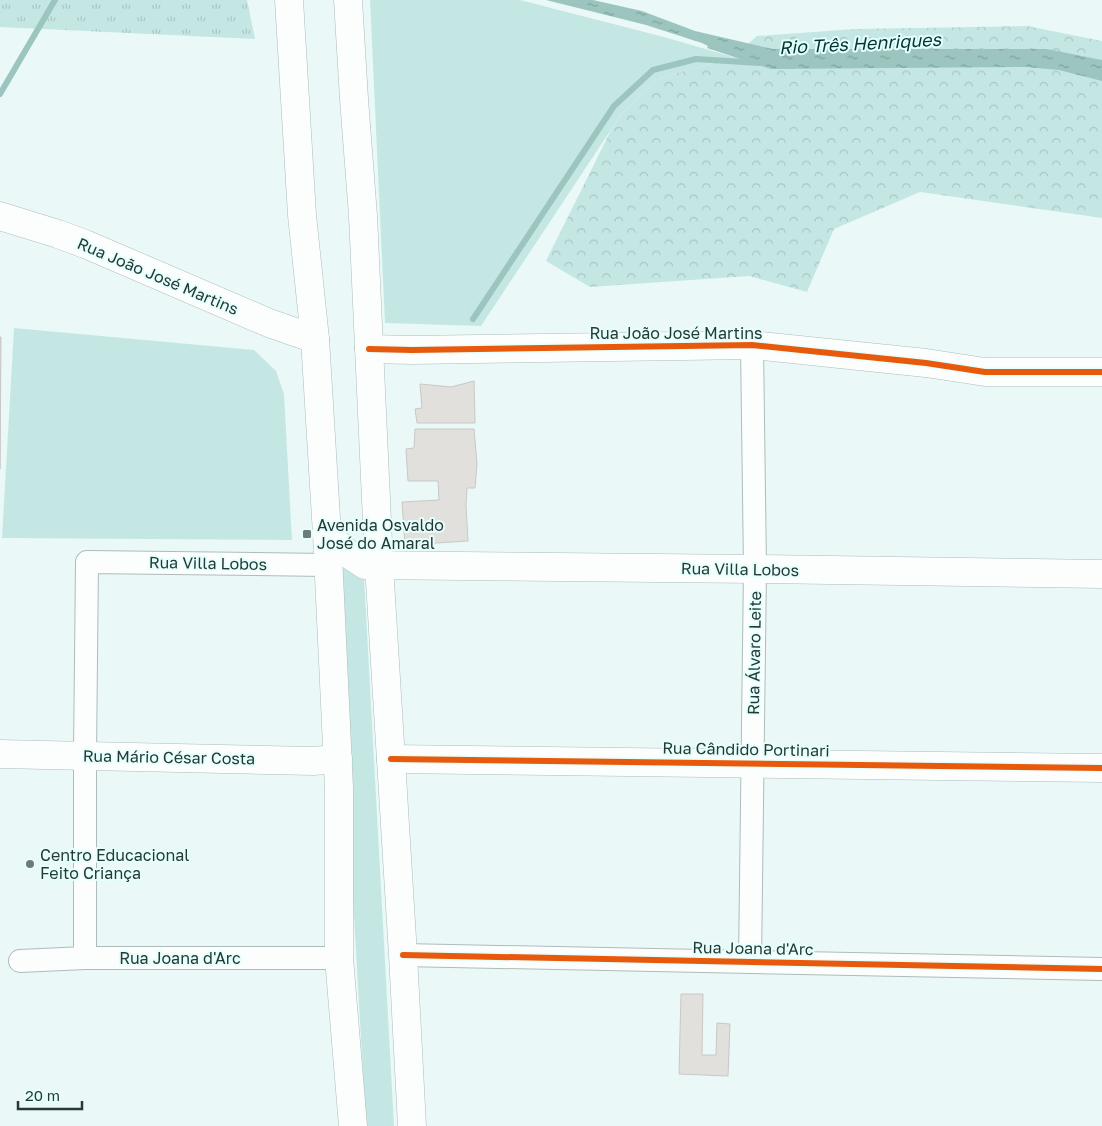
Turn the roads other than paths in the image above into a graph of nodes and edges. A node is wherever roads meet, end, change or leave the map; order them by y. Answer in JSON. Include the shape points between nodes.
{"nodes":[{"id":1,"x":290,"y":0,"type":"edge"},
{"id":2,"x":334,"y":0,"type":"edge"},
{"id":3,"x":348,"y":0,"type":"edge"},
{"id":4,"x":352,"y":72,"type":"junction"},
{"id":5,"x":0,"y":216,"type":"edge"},
{"id":6,"x":315,"y":339,"type":"junction"},
{"id":7,"x":752,"y":345,"type":"junction"},
{"id":8,"x":368,"y":348,"type":"junction"},
{"id":9,"x":1102,"y":372,"type":"edge"},
{"id":10,"x":327,"y":534,"type":"junction"},
{"id":11,"x":328,"y":565,"type":"junction"},
{"id":12,"x":378,"y":566,"type":"junction"},
{"id":13,"x":755,"y":569,"type":"junction"},
{"id":14,"x":1102,"y":574,"type":"edge"},
{"id":15,"x":0,"y":754,"type":"edge"},
{"id":16,"x":85,"y":756,"type":"junction"},
{"id":17,"x":338,"y":759,"type":"junction"},
{"id":18,"x":391,"y":759,"type":"junction"},
{"id":19,"x":752,"y":764,"type":"junction"},
{"id":20,"x":1102,"y":768,"type":"edge"},
{"id":21,"x":403,"y":955,"type":"junction"},
{"id":22,"x":85,"y":958,"type":"junction"},
{"id":23,"x":339,"y":958,"type":"junction"},
{"id":24,"x":20,"y":961,"type":"dead end"},
{"id":25,"x":750,"y":962,"type":"junction"},
{"id":26,"x":1102,"y":968,"type":"edge"},
{"id":27,"x":353,"y":1126,"type":"edge"},
{"id":28,"x":412,"y":1126,"type":"edge"}],
"edges":[{"from":1,"to":6,"type":"main road","via":[[302,215]]},
{"from":2,"to":4,"type":"main road"},
{"from":3,"to":4,"type":"main road"},
{"from":4,"to":8,"type":"main road","via":[[363,216]]},
{"from":5,"to":6,"type":"main road","name":"Rua João José Martins","via":[[85,244],[269,323]]},
{"from":6,"to":10,"type":"main road"},
{"from":7,"to":8,"type":"main road","name":"Rua João José Martins"},
{"from":7,"to":9,"type":"main road","name":"Rua João José Martins","via":[[985,372]]},
{"from":7,"to":13,"type":"street","name":"Rua Álvaro Leite"},
{"from":8,"to":12,"type":"main road"},
{"from":10,"to":11,"type":"main road"},
{"from":10,"to":12,"type":"main road","name":"Rua Villa Lobos","via":[[365,565]]},
{"from":11,"to":16,"type":"street","name":"Rua Villa Lobos","via":[[87,562]]},
{"from":11,"to":17,"type":"main road"},
{"from":12,"to":13,"type":"main road","name":"Rua Villa Lobos"},
{"from":12,"to":18,"type":"main road"},
{"from":13,"to":14,"type":"main road","name":"Rua Villa Lobos"},
{"from":13,"to":19,"type":"street","name":"Rua Álvaro Leite"},
{"from":15,"to":16,"type":"main road","name":"Rua Mário César Costa"},
{"from":16,"to":17,"type":"main road","name":"Rua Mário César Costa"},
{"from":16,"to":22,"type":"street"},
{"from":17,"to":23,"type":"main road"},
{"from":18,"to":19,"type":"main road","name":"Rua Cândido Portinari"},
{"from":18,"to":21,"type":"main road"},
{"from":19,"to":20,"type":"main road","name":"Rua Cândido Portinari"},
{"from":19,"to":25,"type":"street","name":"Rua Álvaro Leite"},
{"from":21,"to":25,"type":"street","name":"Rua Joana d'Arc"},
{"from":21,"to":28,"type":"main road"},
{"from":22,"to":23,"type":"street","name":"Rua Joana d'Arc"},
{"from":22,"to":24,"type":"street","name":"Rua Joana d'Arc"},
{"from":23,"to":27,"type":"main road"},
{"from":25,"to":26,"type":"street","name":"Rua Joana d'Arc"}]}
